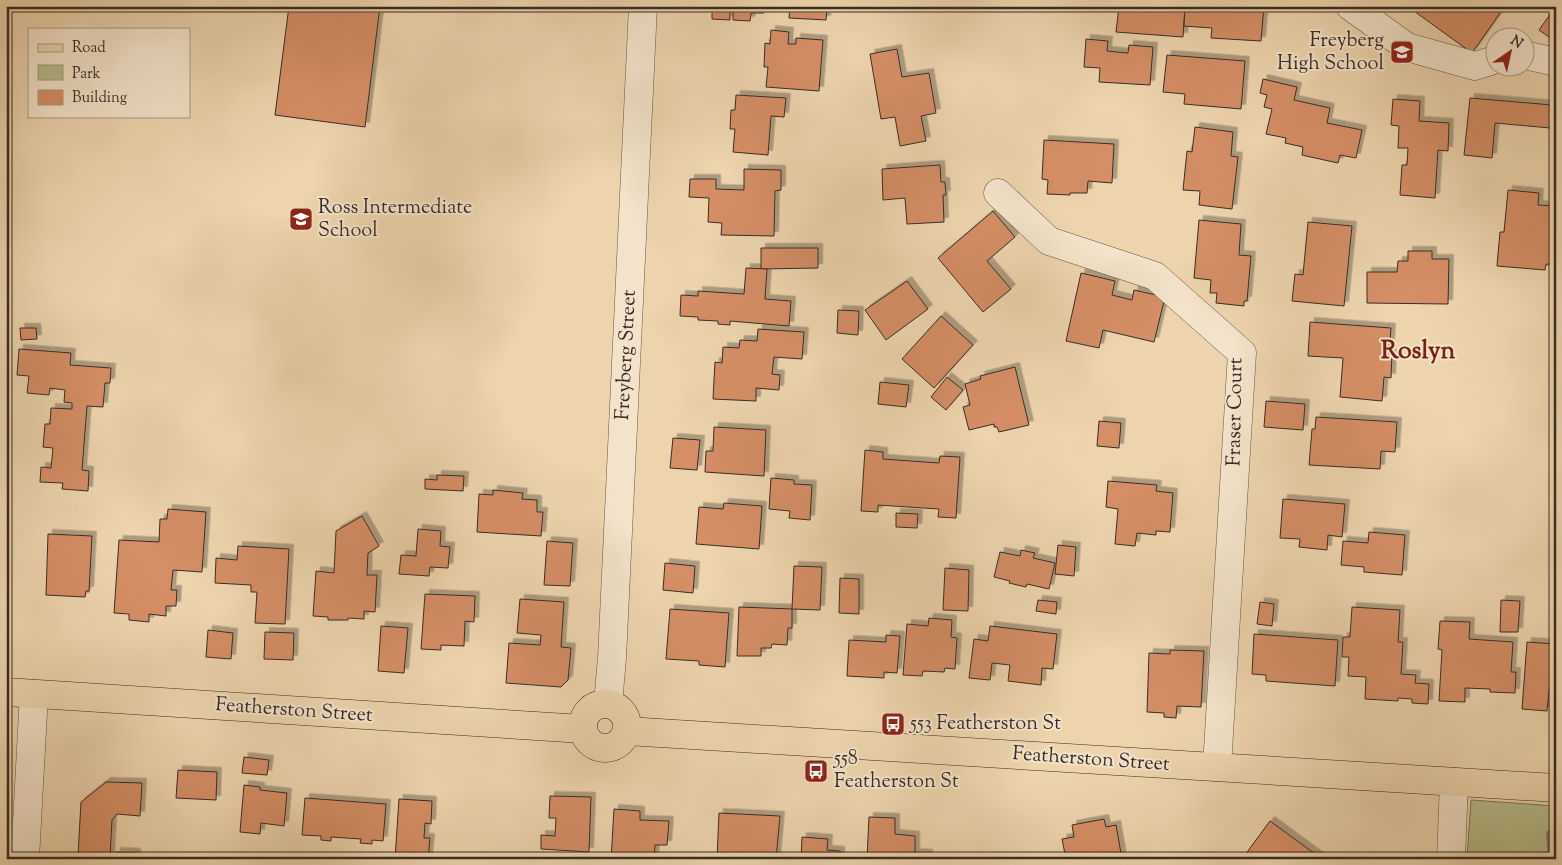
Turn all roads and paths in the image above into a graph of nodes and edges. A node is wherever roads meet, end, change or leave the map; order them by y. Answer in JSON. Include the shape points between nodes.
{"nodes":[{"id":1,"x":643,"y":6,"type":"edge"},
{"id":2,"x":1350,"y":6,"type":"edge"},
{"id":3,"x":1534,"y":56,"type":"edge"},
{"id":4,"x":1556,"y":62,"type":"edge"},
{"id":5,"x":1484,"y":63,"type":"edge"},
{"id":6,"x":998,"y":193,"type":"dead end"},
{"id":7,"x":6,"y":692,"type":"edge"},
{"id":8,"x":34,"y":694,"type":"junction"},
{"id":9,"x":608,"y":704,"type":"junction"},
{"id":10,"x":583,"y":729,"type":"junction"},
{"id":11,"x":627,"y":731,"type":"junction"},
{"id":12,"x":1217,"y":767,"type":"junction"},
{"id":13,"x":1454,"y":782,"type":"junction"},
{"id":14,"x":1556,"y":788,"type":"edge"},
{"id":15,"x":25,"y":859,"type":"edge"},
{"id":16,"x":1451,"y":859,"type":"edge"}],
"edges":[{"from":1,"to":9,"type":"street","name":"Freyberg Street"},
{"from":2,"to":5,"type":"street","via":[[1407,47],[1475,66]]},
{"from":3,"to":4,"type":"street"},
{"from":6,"to":12,"type":"street","name":"Fraser Court","via":[[1049,242],[1155,276],[1242,353]]},
{"from":7,"to":8,"type":"main road","name":"Featherston Street"},
{"from":8,"to":10,"type":"main road","name":"Featherston Street"},
{"from":8,"to":15,"type":"street"},
{"from":9,"to":10,"type":"main road","via":[[600,704],[586,714]]},
{"from":9,"to":11,"type":"main road","via":[[621,710],[626,717]]},
{"from":10,"to":11,"type":"main road","via":[[590,742],[604,749],[619,744]]},
{"from":11,"to":12,"type":"main road","name":"Featherston Street"},
{"from":12,"to":13,"type":"main road","name":"Featherston Street"},
{"from":13,"to":14,"type":"main road","name":"Featherston Street"},
{"from":13,"to":16,"type":"street"}]}
